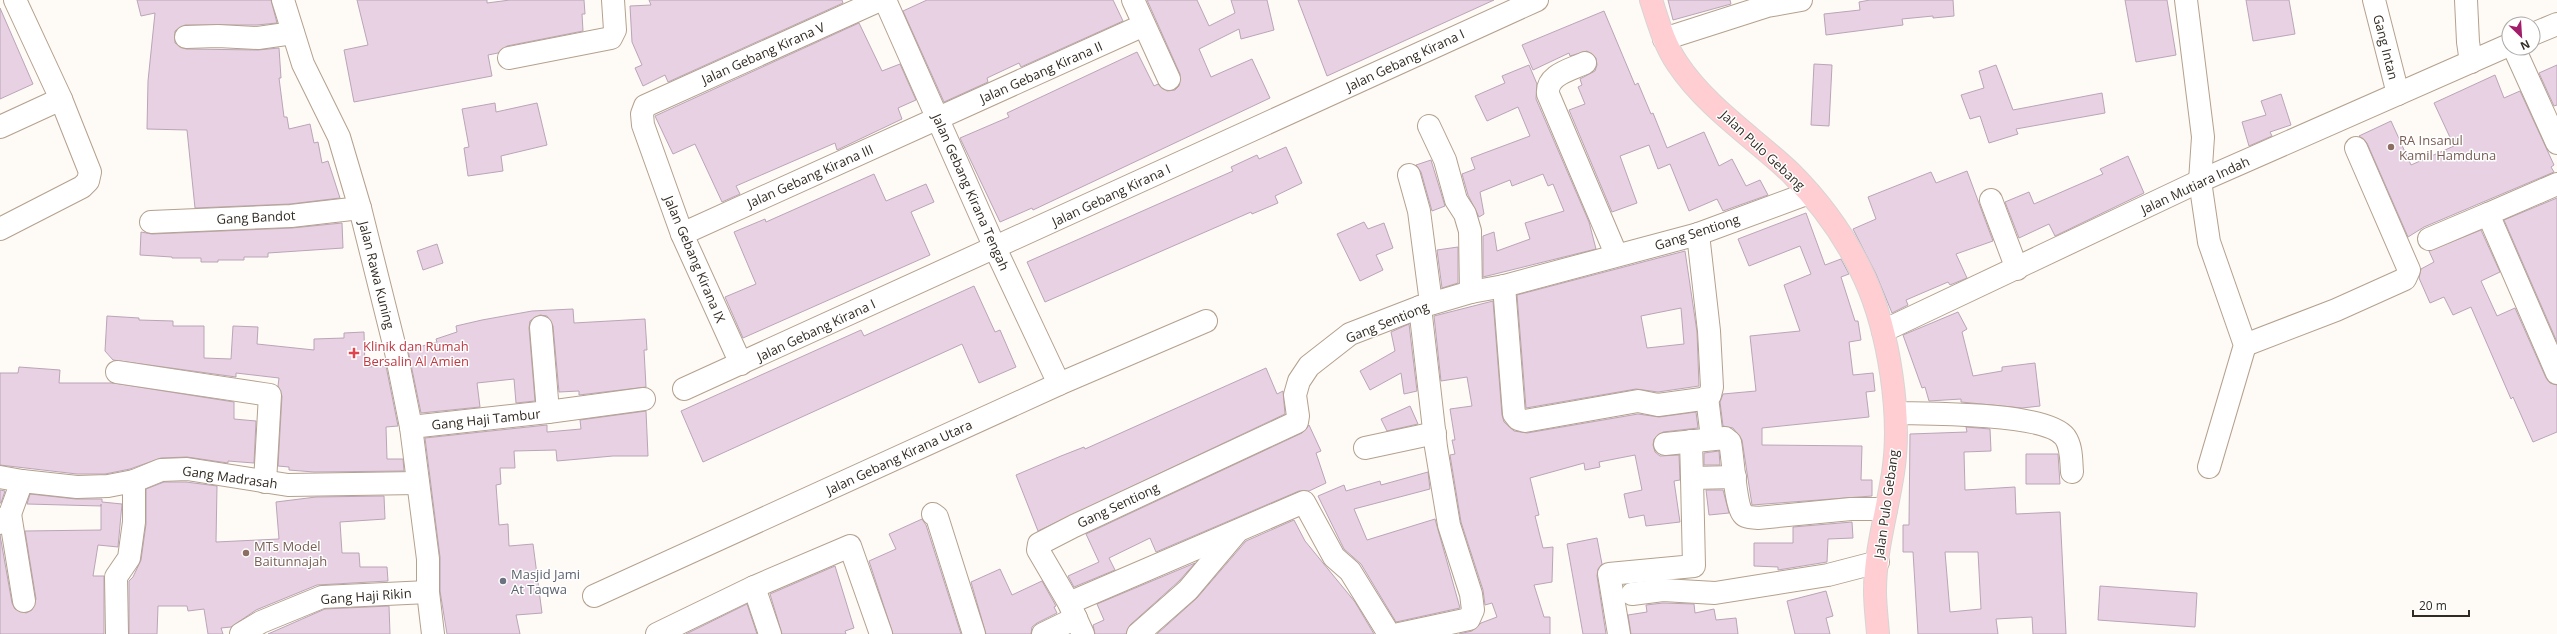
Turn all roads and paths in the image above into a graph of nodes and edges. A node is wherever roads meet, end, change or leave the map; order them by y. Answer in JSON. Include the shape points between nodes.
{"nodes":[{"id":1,"x":15,"y":0,"type":"edge"},
{"id":2,"x":283,"y":0,"type":"edge"},
{"id":3,"x":613,"y":0,"type":"edge"},
{"id":4,"x":880,"y":0,"type":"edge"},
{"id":5,"x":885,"y":0,"type":"edge"},
{"id":6,"x":1133,"y":0,"type":"edge"},
{"id":7,"x":1537,"y":0,"type":"edge"},
{"id":8,"x":1651,"y":0,"type":"edge"},
{"id":9,"x":1801,"y":0,"type":"edge"},
{"id":10,"x":2186,"y":0,"type":"edge"},
{"id":11,"x":2374,"y":0,"type":"edge"},
{"id":12,"x":2466,"y":0,"type":"edge"},
{"id":13,"x":2557,"y":24,"type":"edge"},
{"id":14,"x":1144,"y":25,"type":"junction"},
{"id":15,"x":2541,"y":31,"type":"edge"},
{"id":16,"x":293,"y":32,"type":"junction"},
{"id":17,"x":186,"y":37,"type":"dead end"},
{"id":18,"x":1664,"y":38,"type":"junction"},
{"id":19,"x":2501,"y":49,"type":"edge"},
{"id":20,"x":2518,"y":56,"type":"edge"},
{"id":21,"x":509,"y":58,"type":"dead end"},
{"id":22,"x":2471,"y":62,"type":"junction"},
{"id":23,"x":1585,"y":63,"type":"dead end"},
{"id":24,"x":1169,"y":79,"type":"dead end"},
{"id":25,"x":2398,"y":94,"type":"junction"},
{"id":26,"x":61,"y":99,"type":"junction"},
{"id":27,"x":645,"y":106,"type":"joint"},
{"id":28,"x":938,"y":118,"type":"junction"},
{"id":29,"x":1429,"y":126,"type":"dead end"},
{"id":30,"x":0,"y":127,"type":"edge"},
{"id":31,"x":2557,"y":143,"type":"edge"},
{"id":32,"x":2356,"y":148,"type":"dead end"},
{"id":33,"x":1409,"y":175,"type":"dead end"},
{"id":34,"x":2200,"y":181,"type":"junction"},
{"id":35,"x":2557,"y":184,"type":"edge"},
{"id":36,"x":1809,"y":193,"type":"junction"},
{"id":37,"x":1991,"y":200,"type":"dead end"},
{"id":38,"x":360,"y":208,"type":"junction"},
{"id":39,"x":2488,"y":214,"type":"junction"},
{"id":40,"x":151,"y":222,"type":"dead end"},
{"id":41,"x":0,"y":229,"type":"edge"},
{"id":42,"x":682,"y":234,"type":"junction"},
{"id":43,"x":1698,"y":234,"type":"junction"},
{"id":44,"x":2429,"y":239,"type":"dead end"},
{"id":45,"x":995,"y":248,"type":"junction"},
{"id":46,"x":1616,"y":254,"type":"junction"},
{"id":47,"x":2017,"y":269,"type":"junction"},
{"id":48,"x":1504,"y":286,"type":"junction"},
{"id":49,"x":1471,"y":292,"type":"junction"},
{"id":50,"x":1425,"y":305,"type":"junction"},
{"id":51,"x":1206,"y":321,"type":"dead end"},
{"id":52,"x":541,"y":327,"type":"dead end"},
{"id":53,"x":1883,"y":331,"type":"junction"},
{"id":54,"x":2245,"y":346,"type":"junction"},
{"id":55,"x":741,"y":364,"type":"junction"},
{"id":56,"x":117,"y":372,"type":"dead end"},
{"id":57,"x":2557,"y":373,"type":"edge"},
{"id":58,"x":1059,"y":384,"type":"junction"},
{"id":59,"x":684,"y":389,"type":"dead end"},
{"id":60,"x":1708,"y":397,"type":"junction"},
{"id":61,"x":644,"y":399,"type":"dead end"},
{"id":62,"x":548,"y":412,"type":"junction"},
{"id":63,"x":1896,"y":413,"type":"junction"},
{"id":64,"x":411,"y":427,"type":"junction"},
{"id":65,"x":1435,"y":433,"type":"junction"},
{"id":66,"x":1712,"y":438,"type":"junction"},
{"id":67,"x":1691,"y":441,"type":"junction"},
{"id":68,"x":1665,"y":444,"type":"dead end"},
{"id":69,"x":1365,"y":448,"type":"dead end"},
{"id":70,"x":2209,"y":467,"type":"dead end"},
{"id":71,"x":2072,"y":472,"type":"dead end"},
{"id":72,"x":0,"y":477,"type":"edge"},
{"id":73,"x":1735,"y":477,"type":"junction"},
{"id":74,"x":1692,"y":478,"type":"junction"},
{"id":75,"x":22,"y":481,"type":"junction"},
{"id":76,"x":134,"y":481,"type":"junction"},
{"id":77,"x":265,"y":482,"type":"junction"},
{"id":78,"x":418,"y":483,"type":"junction"},
{"id":79,"x":1886,"y":510,"type":"junction"},
{"id":80,"x":934,"y":514,"type":"dead end"},
{"id":81,"x":5,"y":519,"type":"edge"},
{"id":82,"x":1238,"y":531,"type":"junction"},
{"id":83,"x":1878,"y":562,"type":"junction"},
{"id":84,"x":754,"y":587,"type":"junction"},
{"id":85,"x":428,"y":592,"type":"junction"},
{"id":86,"x":1632,"y":594,"type":"dead end"},
{"id":87,"x":594,"y":596,"type":"dead end"},
{"id":88,"x":24,"y":601,"type":"dead end"},
{"id":89,"x":1076,"y":618,"type":"edge"},
{"id":90,"x":671,"y":631,"type":"edge"},
{"id":91,"x":117,"y":634,"type":"edge"},
{"id":92,"x":240,"y":634,"type":"edge"},
{"id":93,"x":433,"y":634,"type":"edge"},
{"id":94,"x":770,"y":634,"type":"edge"},
{"id":95,"x":881,"y":634,"type":"edge"},
{"id":96,"x":974,"y":634,"type":"edge"},
{"id":97,"x":1042,"y":634,"type":"edge"},
{"id":98,"x":1138,"y":634,"type":"edge"},
{"id":99,"x":1389,"y":634,"type":"edge"},
{"id":100,"x":1399,"y":634,"type":"edge"},
{"id":101,"x":1619,"y":634,"type":"edge"},
{"id":102,"x":1878,"y":634,"type":"edge"}],
"edges":[{"from":1,"to":26,"type":"street"},
{"from":2,"to":16,"type":"street","name":"Jalan Rawa Kuning"},
{"from":3,"to":21,"type":"street","via":[[615,30],[611,38]]},
{"from":4,"to":27,"type":"street","name":"Jalan Gebang Kirana V"},
{"from":5,"to":28,"type":"street","name":"Jalan Gebang Kirana Tengah"},
{"from":6,"to":14,"type":"street"},
{"from":7,"to":45,"type":"street","name":"Jalan Gebang Kirana I"},
{"from":8,"to":18,"type":"main road","name":"Jalan Pulo Gebang"},
{"from":9,"to":18,"type":"street","via":[[1767,6]]},
{"from":10,"to":34,"type":"street","via":[[2203,137]]},
{"from":11,"to":25,"type":"street","name":"Gang Intan"},
{"from":12,"to":22,"type":"street"},
{"from":13,"to":15,"type":"street"},
{"from":14,"to":24,"type":"street"},
{"from":14,"to":28,"type":"street","name":"Jalan Gebang Kirana II"},
{"from":16,"to":17,"type":"street","via":[[258,38]]},
{"from":16,"to":38,"type":"street","name":"Jalan Rawa Kuning","via":[[303,64],[339,137]]},
{"from":18,"to":36,"type":"main road","name":"Jalan Pulo Gebang","via":[[1677,63],[1705,95]]},
{"from":19,"to":22,"type":"street","name":"Jalan Mutiara Indah"},
{"from":20,"to":31,"type":"street"},
{"from":22,"to":25,"type":"street","name":"Jalan Mutiara Indah"},
{"from":23,"to":46,"type":"street","via":[[1550,80],[1547,86],[1548,94]]},
{"from":25,"to":34,"type":"street","name":"Jalan Mutiara Indah"},
{"from":26,"to":30,"type":"street"},
{"from":26,"to":41,"type":"street","via":[[90,172],[88,181],[82,187]]},
{"from":27,"to":42,"type":"street","name":"Jalan Gebang Kirana IX","via":[[642,114],[643,125]]},
{"from":28,"to":42,"type":"street","name":"Jalan Gebang Kirana III"},
{"from":28,"to":45,"type":"street","name":"Jalan Gebang Kirana Tengah"},
{"from":29,"to":49,"type":"street","via":[[1445,160],[1456,200],[1469,226]]},
{"from":32,"to":54,"type":"street","via":[[2409,270],[2408,275],[2405,279],[2336,310]]},
{"from":33,"to":50,"type":"street","via":[[1419,211]]},
{"from":34,"to":47,"type":"street","name":"Jalan Mutiara Indah"},
{"from":34,"to":54,"type":"street","via":[[2209,242]]},
{"from":35,"to":39,"type":"street"},
{"from":36,"to":43,"type":"street","name":"Gang Sentiong"},
{"from":36,"to":53,"type":"main road","name":"Jalan Pulo Gebang","via":[[1841,236],[1865,279]]},
{"from":37,"to":47,"type":"street"},
{"from":38,"to":40,"type":"street","name":"Gang Bandot","via":[[291,216]]},
{"from":38,"to":64,"type":"street","name":"Jalan Rawa Kuning","via":[[396,352]]},
{"from":39,"to":44,"type":"street"},
{"from":39,"to":57,"type":"street"},
{"from":42,"to":55,"type":"street","name":"Jalan Gebang Kirana IX"},
{"from":43,"to":46,"type":"street","name":"Gang Sentiong"},
{"from":43,"to":60,"type":"street","via":[[1709,331],[1712,387]]},
{"from":45,"to":55,"type":"street","name":"Jalan Gebang Kirana I"},
{"from":45,"to":58,"type":"street","name":"Jalan Gebang Kirana Tengah"},
{"from":46,"to":48,"type":"street","name":"Gang Sentiong"},
{"from":47,"to":53,"type":"street","name":"Jalan Mutiara Indah"},
{"from":48,"to":49,"type":"street","name":"Gang Sentiong"},
{"from":48,"to":60,"type":"street","via":[[1514,414],[1518,419],[1525,421],[1638,401],[1658,405]]},
{"from":49,"to":50,"type":"street","name":"Gang Sentiong"},
{"from":50,"to":65,"type":"street"},
{"from":50,"to":89,"type":"street","name":"Gang Sentiong","via":[[1350,334],[1309,366],[1296,388],[1297,422],[1039,544],[1038,550]]},
{"from":51,"to":58,"type":"street","name":"Jalan Gebang Kirana Utara"},
{"from":52,"to":62,"type":"street","name":"Gang Haji Tambur"},
{"from":53,"to":63,"type":"main road","name":"Jalan Pulo Gebang"},
{"from":54,"to":70,"type":"street"},
{"from":55,"to":59,"type":"street","name":"Jalan Gebang Kirana I"},
{"from":56,"to":77,"type":"street","via":[[270,395]]},
{"from":58,"to":87,"type":"street","name":"Jalan Gebang Kirana Utara"},
{"from":60,"to":66,"type":"street"},
{"from":61,"to":62,"type":"street"},
{"from":62,"to":64,"type":"street","name":"Gang Haji Tambur"},
{"from":63,"to":71,"type":"street","via":[[1987,416],[2033,423],[2061,433],[2065,437],[2071,451]]},
{"from":63,"to":79,"type":"main road","name":"Jalan Pulo Gebang","via":[[1894,472]]},
{"from":64,"to":78,"type":"street","name":"Jalan Rawa Kuning"},
{"from":65,"to":69,"type":"street"},
{"from":65,"to":100,"type":"street","via":[[1450,525],[1471,594],[1472,615],[1469,619]]},
{"from":66,"to":67,"type":"street"},
{"from":66,"to":73,"type":"street","via":[[1725,438],[1730,442]]},
{"from":67,"to":68,"type":"street"},
{"from":67,"to":74,"type":"street"},
{"from":72,"to":75,"type":"street","name":"Gang Madrasah"},
{"from":73,"to":74,"type":"street"},
{"from":73,"to":79,"type":"street","via":[[1741,513],[1745,516],[1758,518],[1851,509]]},
{"from":74,"to":101,"type":"street","via":[[1694,566],[1609,574]]},
{"from":75,"to":76,"type":"street","name":"Gang Madrasah","via":[[77,487],[121,485]]},
{"from":75,"to":81,"type":"street"},
{"from":76,"to":77,"type":"street","name":"Gang Madrasah","via":[[161,470],[187,469],[218,472]]},
{"from":76,"to":91,"type":"street","via":[[134,522],[129,558],[116,577]]},
{"from":77,"to":78,"type":"street","name":"Gang Madrasah","via":[[319,486]]},
{"from":78,"to":85,"type":"street","name":"Jalan Rawa Kuning","via":[[428,559]]},
{"from":79,"to":83,"type":"main road","name":"Jalan Pulo Gebang"},
{"from":80,"to":96,"type":"street"},
{"from":81,"to":88,"type":"street"},
{"from":82,"to":89,"type":"street"},
{"from":82,"to":98,"type":"street","via":[[1188,590]]},
{"from":82,"to":99,"type":"street","via":[[1304,502],[1334,557],[1350,571]]},
{"from":83,"to":86,"type":"street","via":[[1828,575],[1715,593],[1663,590]]},
{"from":83,"to":102,"type":"main road","name":"Jalan Pulo Gebang","via":[[1875,590]]},
{"from":84,"to":90,"type":"street"},
{"from":84,"to":94,"type":"street"},
{"from":84,"to":95,"type":"street","via":[[850,546]]},
{"from":85,"to":92,"type":"street","name":"Gang Haji Rikin","via":[[322,597]]},
{"from":85,"to":93,"type":"street","name":"Jalan Rawa Kuning"},
{"from":89,"to":97,"type":"street"}]}
